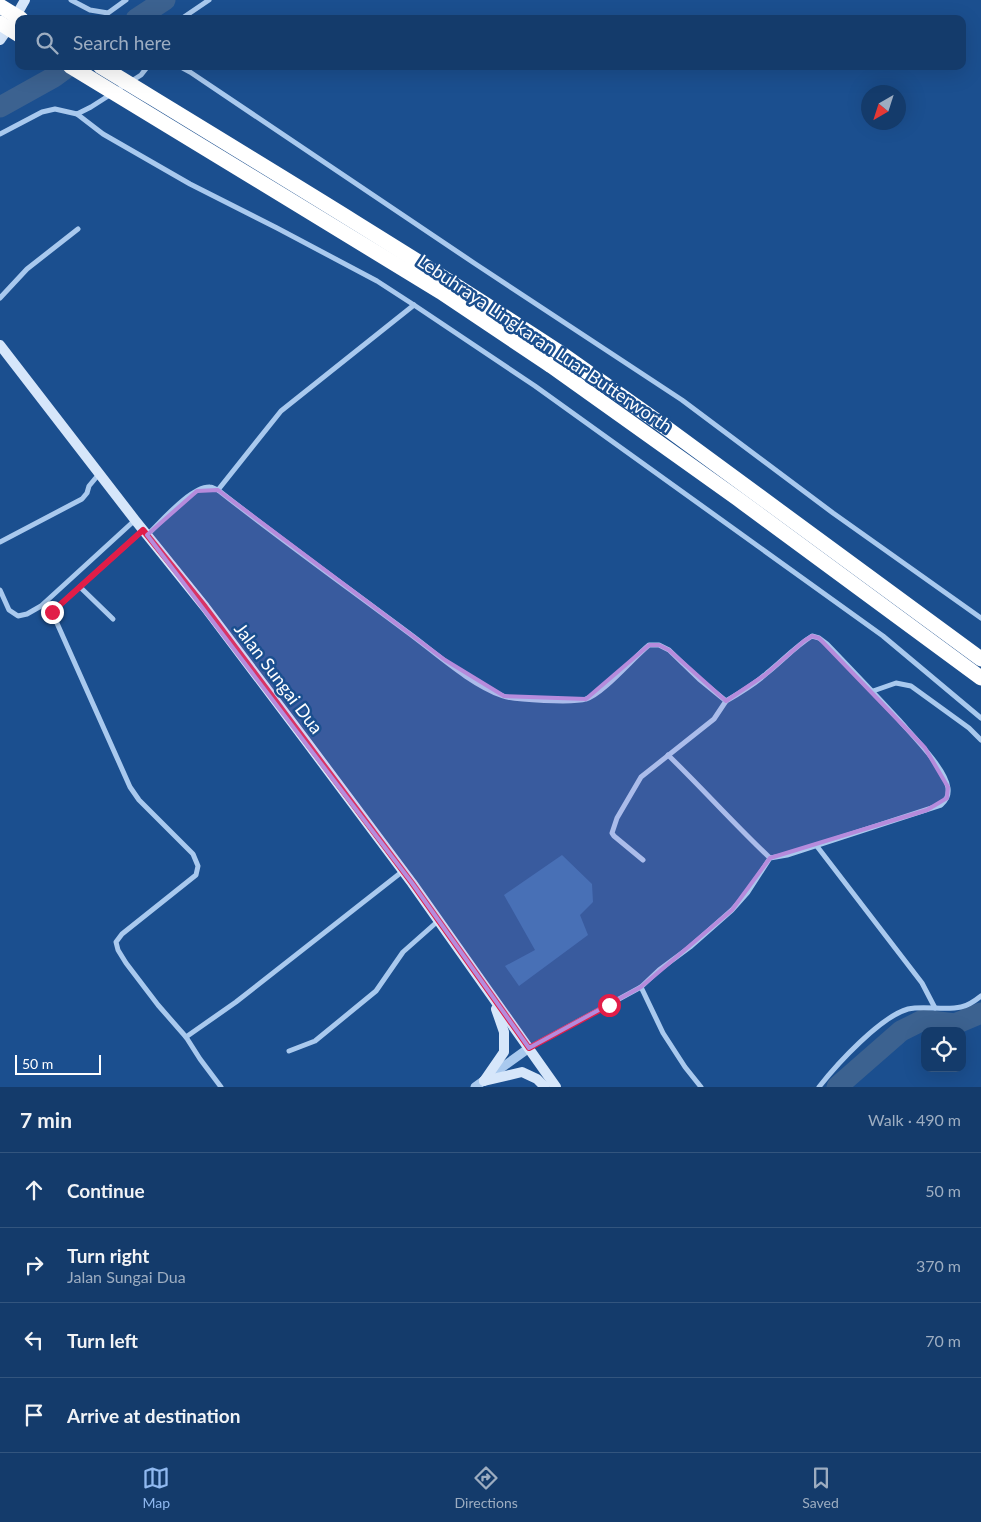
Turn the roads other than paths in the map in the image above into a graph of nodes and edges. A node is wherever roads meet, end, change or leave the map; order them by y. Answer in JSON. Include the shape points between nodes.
{"nodes":[{"id":1,"x":25,"y":0,"type":"edge"},
{"id":2,"x":71,"y":0,"type":"edge"},
{"id":3,"x":126,"y":0,"type":"edge"},
{"id":4,"x":209,"y":0,"type":"edge"},
{"id":5,"x":0,"y":6,"type":"edge"},
{"id":6,"x":15,"y":15,"type":"edge"},
{"id":7,"x":17,"y":15,"type":"edge"},
{"id":8,"x":187,"y":15,"type":"edge"},
{"id":9,"x":15,"y":18,"type":"edge"},
{"id":10,"x":0,"y":24,"type":"edge"},
{"id":11,"x":15,"y":33,"type":"edge"},
{"id":12,"x":0,"y":40,"type":"edge"},
{"id":13,"x":77,"y":70,"type":"edge"},
{"id":14,"x":107,"y":70,"type":"edge"},
{"id":15,"x":144,"y":70,"type":"edge"},
{"id":16,"x":186,"y":70,"type":"edge"},
{"id":17,"x":77,"y":114,"type":"junction"},
{"id":18,"x":0,"y":134,"type":"edge"},
{"id":19,"x":78,"y":229,"type":"dead end"},
{"id":20,"x":0,"y":298,"type":"edge"},
{"id":21,"x":414,"y":305,"type":"junction"},
{"id":22,"x":0,"y":345,"type":"edge"},
{"id":23,"x":554,"y":358,"type":"junction"},
{"id":24,"x":99,"y":473,"type":"junction"},
{"id":25,"x":218,"y":490,"type":"junction"},
{"id":26,"x":135,"y":520,"type":"junction"},
{"id":27,"x":145,"y":532,"type":"junction"},
{"id":28,"x":0,"y":542,"type":"edge"},
{"id":29,"x":80,"y":587,"type":"junction"},
{"id":30,"x":0,"y":590,"type":"edge"},
{"id":31,"x":45,"y":602,"type":"junction"},
{"id":32,"x":52,"y":612,"type":"junction"},
{"id":33,"x":981,"y":618,"type":"edge"},
{"id":34,"x":113,"y":619,"type":"dead end"},
{"id":35,"x":981,"y":659,"type":"edge"},
{"id":36,"x":981,"y":678,"type":"edge"},
{"id":37,"x":873,"y":691,"type":"junction"},
{"id":38,"x":726,"y":701,"type":"junction"},
{"id":39,"x":981,"y":718,"type":"edge"},
{"id":40,"x":981,"y":740,"type":"edge"},
{"id":41,"x":668,"y":754,"type":"junction"},
{"id":42,"x":816,"y":845,"type":"junction"},
{"id":43,"x":770,"y":858,"type":"junction"},
{"id":44,"x":643,"y":860,"type":"dead end"},
{"id":45,"x":403,"y":871,"type":"junction"},
{"id":46,"x":438,"y":921,"type":"junction"},
{"id":47,"x":641,"y":987,"type":"junction"},
{"id":48,"x":981,"y":996,"type":"edge"},
{"id":49,"x":493,"y":999,"type":"junction"},
{"id":50,"x":935,"y":1008,"type":"junction"},
{"id":51,"x":186,"y":1037,"type":"junction"},
{"id":52,"x":529,"y":1048,"type":"junction"},
{"id":53,"x":289,"y":1051,"type":"dead end"},
{"id":54,"x":484,"y":1081,"type":"junction"},
{"id":55,"x":221,"y":1087,"type":"edge"},
{"id":56,"x":475,"y":1087,"type":"edge"},
{"id":57,"x":546,"y":1087,"type":"edge"},
{"id":58,"x":556,"y":1087,"type":"edge"},
{"id":59,"x":700,"y":1087,"type":"edge"},
{"id":60,"x":819,"y":1087,"type":"edge"}],
"edges":[{"from":1,"to":7,"type":"main road"},
{"from":2,"to":3,"type":"street","via":[[90,10],[108,13]]},
{"from":4,"to":8,"type":"street"},
{"from":5,"to":6,"type":"highway","bridge":true},
{"from":9,"to":12,"type":"main road"},
{"from":10,"to":11,"type":"highway","bridge":true},
{"from":13,"to":23,"type":"highway","name":"Lebuhraya Lingkaran Luar Butterworth","bridge":true},
{"from":14,"to":23,"type":"highway","name":"Lebuhraya Lingkaran Luar Butterworth","bridge":true,"via":[[403,251]]},
{"from":15,"to":17,"type":"street"},
{"from":16,"to":33,"type":"street","via":[[682,400]]},
{"from":17,"to":18,"type":"street","via":[[55,109],[42,112]]},
{"from":17,"to":21,"type":"street","via":[[103,134],[190,184],[377,281]]},
{"from":19,"to":20,"type":"street","via":[[27,269]]},
{"from":21,"to":25,"type":"street","via":[[281,411]]},
{"from":21,"to":39,"type":"street","via":[[535,386],[883,636]]},
{"from":22,"to":24,"type":"main road","name":"Jalan Sungai Dua"},
{"from":23,"to":35,"type":"highway","name":"Lebuhraya Lingkaran Luar Butterworth","via":[[661,424]]},
{"from":23,"to":36,"type":"highway","name":"Lebuhraya Lingkaran Luar Butterworth","via":[[776,528]]},
{"from":24,"to":26,"type":"main road","name":"Jalan Sungai Dua"},
{"from":24,"to":28,"type":"street","via":[[82,499]]},
{"from":25,"to":27,"type":"street","via":[[210,487],[197,491]]},
{"from":25,"to":38,"type":"street","via":[[478,684],[504,696],[543,700],[586,699],[600,691],[649,645],[659,645],[670,650]]},
{"from":26,"to":27,"type":"main road","name":"Jalan Sungai Dua"},
{"from":26,"to":31,"type":"street"},
{"from":27,"to":29,"type":"street"},
{"from":27,"to":45,"type":"main road","name":"Jalan Sungai Dua"},
{"from":29,"to":32,"type":"street"},
{"from":29,"to":34,"type":"street"},
{"from":30,"to":31,"type":"street","via":[[9,610],[18,616]]},
{"from":31,"to":32,"type":"street"},
{"from":32,"to":51,"type":"street","via":[[130,787],[193,854],[198,866],[196,875],[116,942],[126,963]]},
{"from":37,"to":38,"type":"street","via":[[827,644],[812,636],[765,675]]},
{"from":37,"to":40,"type":"street","via":[[896,683],[911,686]]},
{"from":37,"to":42,"type":"street","via":[[938,766],[948,787],[947,798],[941,805]]},
{"from":38,"to":41,"type":"street","via":[[714,719]]},
{"from":41,"to":43,"type":"street"},
{"from":41,"to":44,"type":"street","via":[[641,777],[613,828],[614,836]]},
{"from":42,"to":43,"type":"street"},
{"from":42,"to":50,"type":"street","via":[[922,983]]},
{"from":43,"to":47,"type":"street","via":[[732,910]]},
{"from":45,"to":46,"type":"main road","name":"Jalan Sungai Dua"},
{"from":45,"to":51,"type":"street","via":[[236,1002]]},
{"from":46,"to":49,"type":"main road","name":"Jalan Sungai Dua"},
{"from":46,"to":53,"type":"street","via":[[403,952],[376,991],[315,1041]]},
{"from":47,"to":52,"type":"street"},
{"from":47,"to":59,"type":"street","via":[[663,1033]]},
{"from":48,"to":50,"type":"street","via":[[962,1007]]},
{"from":49,"to":52,"type":"main road","name":"Jalan Sungai Dua"},
{"from":49,"to":54,"type":"main road","via":[[504,1032],[504,1052]]},
{"from":50,"to":60,"type":"street","via":[[906,1010],[888,1020],[860,1042]]},
{"from":51,"to":55,"type":"street"},
{"from":52,"to":54,"type":"street"},
{"from":52,"to":58,"type":"main road","name":"Jalan Sungai Dua"},
{"from":54,"to":56,"type":"street"},
{"from":54,"to":57,"type":"main road","via":[[522,1072]]}]}
